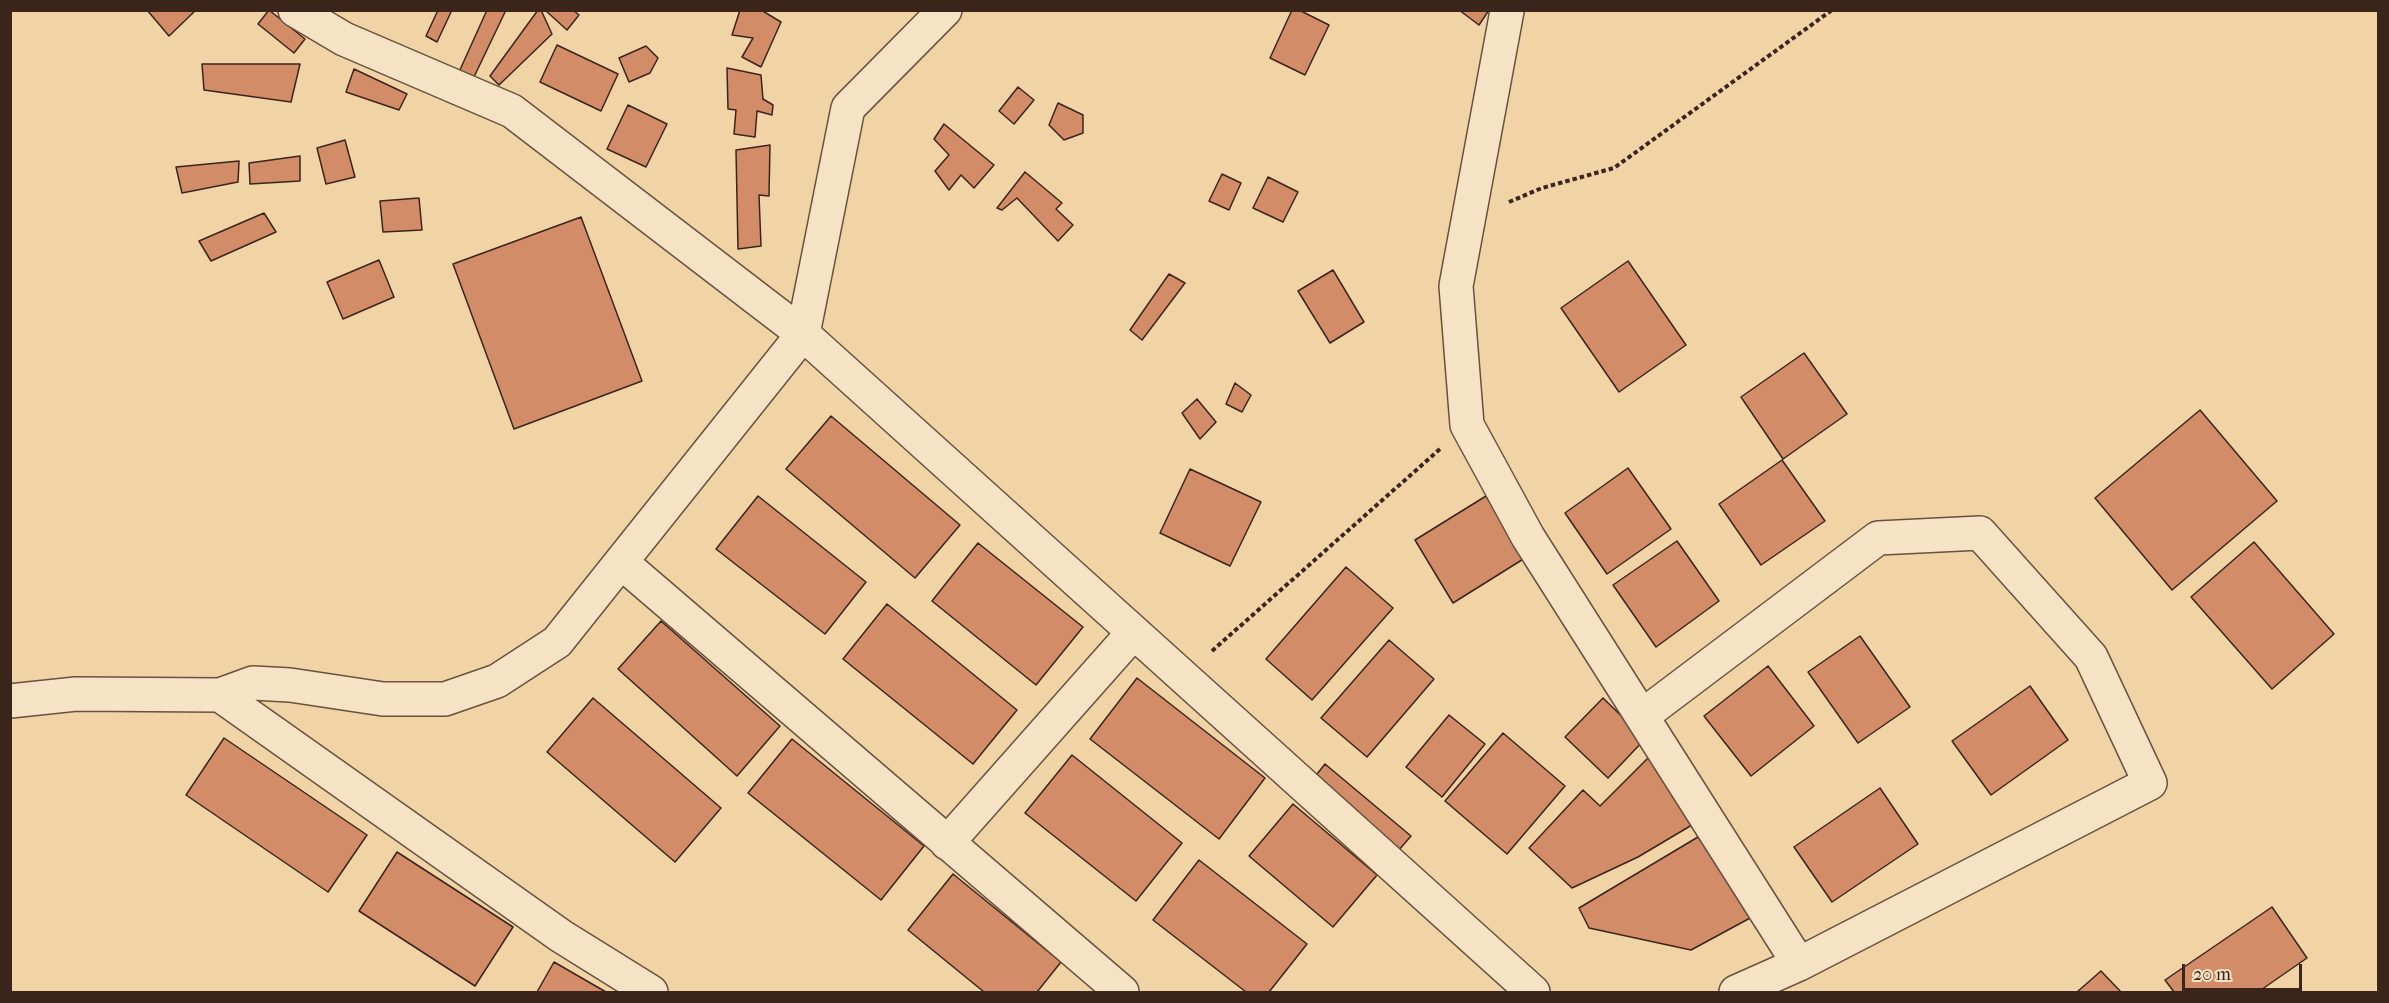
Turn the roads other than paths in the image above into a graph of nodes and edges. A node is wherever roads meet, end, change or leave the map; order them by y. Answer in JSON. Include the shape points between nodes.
{"nodes":[{"id":1,"x":295,"y":10,"type":"edge"},
{"id":2,"x":945,"y":10,"type":"edge"},
{"id":3,"x":1507,"y":11,"type":"edge"},
{"id":4,"x":803,"y":334,"type":"junction"},
{"id":5,"x":621,"y":562,"type":"junction"},
{"id":6,"x":1133,"y":633,"type":"junction"},
{"id":7,"x":220,"y":695,"type":"junction"},
{"id":8,"x":10,"y":701,"type":"edge"},
{"id":9,"x":1642,"y":716,"type":"junction"},
{"id":10,"x":948,"y":843,"type":"junction"},
{"id":11,"x":1799,"y":964,"type":"junction"},
{"id":12,"x":651,"y":993,"type":"edge"},
{"id":13,"x":1122,"y":993,"type":"edge"},
{"id":14,"x":1533,"y":993,"type":"edge"},
{"id":15,"x":1736,"y":993,"type":"edge"}],
"edges":[{"from":1,"to":4,"type":"street","via":[[344,39],[512,111]]},
{"from":2,"to":4,"type":"street","via":[[848,108]]},
{"from":3,"to":9,"type":"street","via":[[1456,286],[1467,425],[1528,537]]},
{"from":4,"to":5,"type":"street"},
{"from":4,"to":6,"type":"street"},
{"from":5,"to":7,"type":"street","via":[[557,642],[497,681],[445,699],[383,699],[253,683]]},
{"from":5,"to":10,"type":"street"},
{"from":6,"to":10,"type":"street"},
{"from":6,"to":14,"type":"street"},
{"from":7,"to":8,"type":"street","via":[[76,694]]},
{"from":7,"to":12,"type":"street","via":[[561,936]]},
{"from":9,"to":11,"type":"street"},
{"from":9,"to":11,"type":"street","via":[[1878,537],[1980,533],[2091,657],[2150,783]]},
{"from":10,"to":13,"type":"street"},
{"from":11,"to":15,"type":"street"}]}
